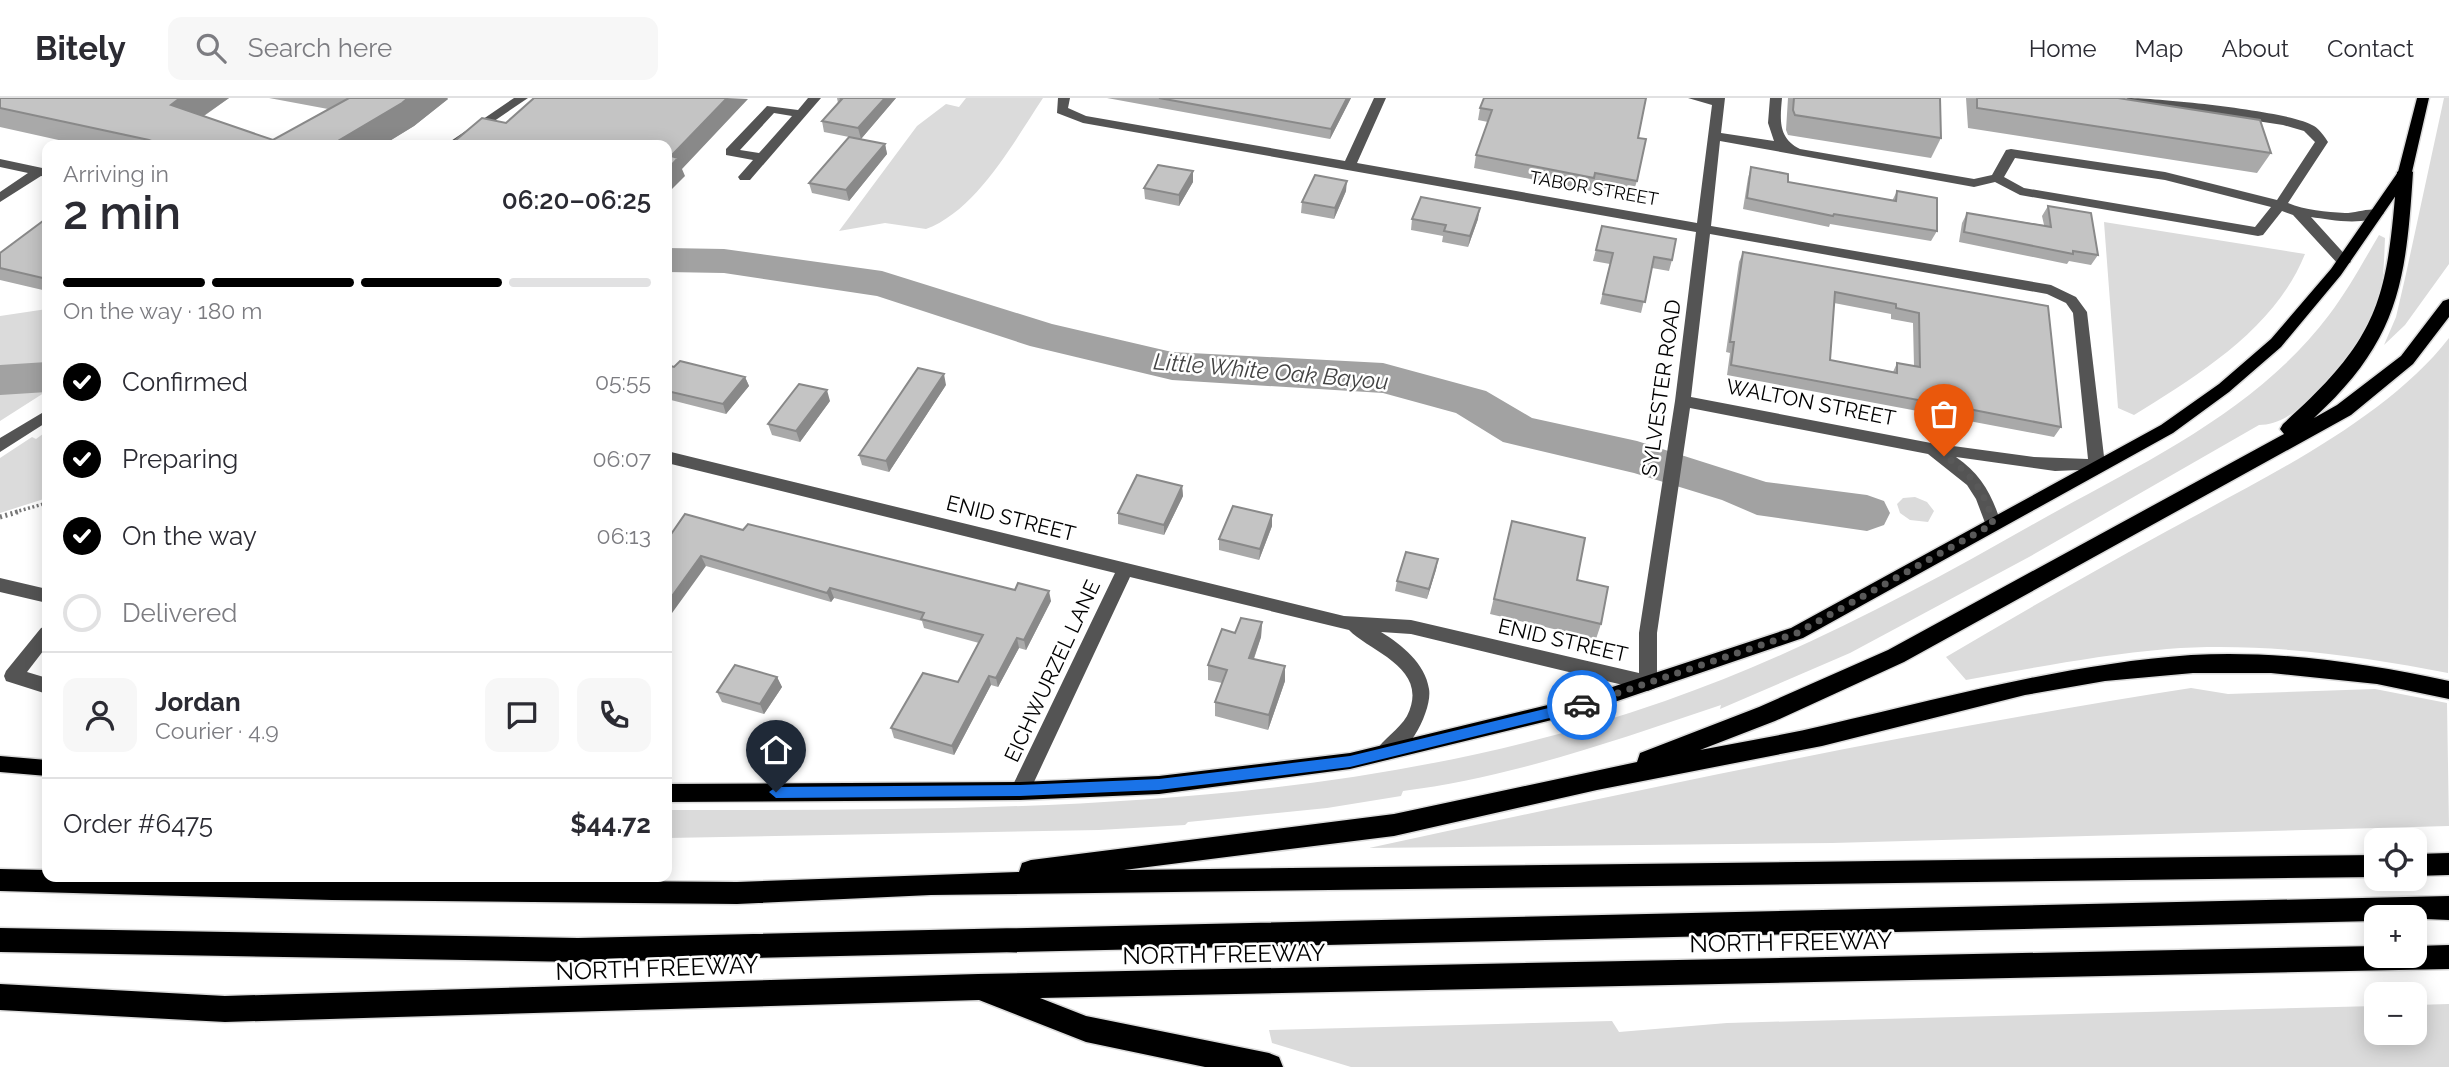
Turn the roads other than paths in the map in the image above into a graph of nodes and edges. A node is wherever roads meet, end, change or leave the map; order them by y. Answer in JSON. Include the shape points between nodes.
{"nodes":[{"id":1,"x":494,"y":98,"type":"edge"},
{"id":2,"x":815,"y":98,"type":"edge"},
{"id":3,"x":1380,"y":98,"type":"edge"},
{"id":4,"x":1694,"y":98,"type":"edge"},
{"id":5,"x":1776,"y":98,"type":"edge"},
{"id":6,"x":2132,"y":98,"type":"edge"},
{"id":7,"x":2423,"y":98,"type":"edge"},
{"id":8,"x":518,"y":100,"type":"edge"},
{"id":9,"x":1719,"y":100,"type":"edge"},
{"id":10,"x":1062,"y":104,"type":"edge"},
{"id":11,"x":800,"y":114,"type":"junction"},
{"id":12,"x":1714,"y":136,"type":"junction"},
{"id":13,"x":458,"y":140,"type":"edge"},
{"id":14,"x":1783,"y":146,"type":"junction"},
{"id":15,"x":762,"y":158,"type":"junction"},
{"id":16,"x":0,"y":163,"type":"edge"},
{"id":17,"x":1350,"y":164,"type":"junction"},
{"id":18,"x":42,"y":172,"type":"edge"},
{"id":19,"x":2405,"y":172,"type":"junction"},
{"id":20,"x":42,"y":173,"type":"edge"},
{"id":21,"x":744,"y":177,"type":"dead end"},
{"id":22,"x":1997,"y":178,"type":"junction"},
{"id":23,"x":0,"y":198,"type":"edge"},
{"id":24,"x":2280,"y":205,"type":"junction"},
{"id":25,"x":2298,"y":212,"type":"junction"},
{"id":26,"x":2377,"y":213,"type":"junction"},
{"id":27,"x":1705,"y":227,"type":"junction"},
{"id":28,"x":2344,"y":261,"type":"junction"},
{"id":29,"x":2449,"y":305,"type":"edge"},
{"id":30,"x":1683,"y":401,"type":"junction"},
{"id":31,"x":42,"y":418,"type":"edge"},
{"id":32,"x":0,"y":446,"type":"edge"},
{"id":33,"x":1931,"y":449,"type":"junction"},
{"id":34,"x":2257,"y":457,"type":"junction"},
{"id":35,"x":672,"y":459,"type":"edge"},
{"id":36,"x":2097,"y":465,"type":"junction"},
{"id":37,"x":1993,"y":524,"type":"junction"},
{"id":38,"x":1125,"y":570,"type":"junction"},
{"id":39,"x":0,"y":585,"type":"edge"},
{"id":40,"x":42,"y":595,"type":"edge"},
{"id":41,"x":1344,"y":623,"type":"junction"},
{"id":42,"x":42,"y":639,"type":"edge"},
{"id":43,"x":1648,"y":683,"type":"junction"},
{"id":44,"x":42,"y":685,"type":"edge"},
{"id":45,"x":2449,"y":691,"type":"edge"},
{"id":46,"x":1385,"y":753,"type":"junction"},
{"id":47,"x":0,"y":764,"type":"edge"},
{"id":48,"x":42,"y":768,"type":"edge"},
{"id":49,"x":1597,"y":780,"type":"junction"},
{"id":50,"x":1020,"y":791,"type":"junction"},
{"id":51,"x":672,"y":793,"type":"edge"},
{"id":52,"x":2427,"y":864,"type":"edge"},
{"id":53,"x":2449,"y":864,"type":"edge"},
{"id":54,"x":2364,"y":866,"type":"edge"},
{"id":55,"x":0,"y":880,"type":"edge"},
{"id":56,"x":42,"y":881,"type":"edge"},
{"id":57,"x":74,"y":882,"type":"edge"},
{"id":58,"x":931,"y":884,"type":"junction"},
{"id":59,"x":2449,"y":908,"type":"edge"},
{"id":60,"x":0,"y":940,"type":"edge"},
{"id":61,"x":2449,"y":957,"type":"edge"},
{"id":62,"x":978,"y":987,"type":"junction"},
{"id":63,"x":0,"y":997,"type":"edge"},
{"id":64,"x":1269,"y":1067,"type":"edge"}],
"edges":[{"from":1,"to":8,"type":"street"},
{"from":2,"to":11,"type":"street"},
{"from":3,"to":17,"type":"street"},
{"from":4,"to":9,"type":"street"},
{"from":5,"to":14,"type":"street","via":[[1773,129]]},
{"from":6,"to":24,"type":"street","via":[[2309,128],[2322,142]]},
{"from":7,"to":19,"type":"main road"},
{"from":8,"to":13,"type":"street"},
{"from":9,"to":12,"type":"street","name":"SYLVESTER ROAD"},
{"from":10,"to":17,"type":"street","name":"TABOR STREET","via":[[1083,118]]},
{"from":11,"to":15,"type":"street"},
{"from":11,"to":15,"type":"street","via":[[771,109],[731,152]]},
{"from":12,"to":14,"type":"street"},
{"from":12,"to":27,"type":"street","name":"SYLVESTER ROAD"},
{"from":14,"to":22,"type":"street","via":[[1974,183]]},
{"from":15,"to":21,"type":"street"},
{"from":16,"to":18,"type":"street"},
{"from":17,"to":27,"type":"street","name":"TABOR STREET"},
{"from":19,"to":26,"type":"main road"},
{"from":19,"to":34,"type":"highway","via":[[2399,259],[2378,334],[2331,393]]},
{"from":20,"to":23,"type":"street"},
{"from":22,"to":24,"type":"street","via":[[2020,191],[2258,232]]},
{"from":22,"to":24,"type":"street","via":[[2011,153],[2165,176]]},
{"from":24,"to":25,"type":"street"},
{"from":25,"to":26,"type":"street","via":[[2347,217]]},
{"from":25,"to":28,"type":"street"},
{"from":26,"to":28,"type":"main road"},
{"from":27,"to":30,"type":"street","name":"SYLVESTER ROAD"},
{"from":27,"to":36,"type":"street","name":"TABOR STREET","via":[[2051,290],[2078,307]]},
{"from":28,"to":36,"type":"main road","via":[[2276,343],[2224,388],[2166,429]]},
{"from":29,"to":34,"type":"highway","via":[[2407,360],[2344,410]]},
{"from":30,"to":33,"type":"street","name":"WALTON STREET"},
{"from":30,"to":43,"type":"street","name":"SYLVESTER ROAD","via":[[1648,633]]},
{"from":31,"to":32,"type":"street"},
{"from":33,"to":36,"type":"street","name":"WALTON STREET","via":[[2065,468]]},
{"from":33,"to":37,"type":"street","name":"WALTON STREET","via":[[1957,464],[1982,489]]},
{"from":34,"to":49,"type":"highway","via":[[1896,656],[1767,714]]},
{"from":35,"to":38,"type":"street","name":"ENID STREET"},
{"from":36,"to":37,"type":"main road"},
{"from":37,"to":43,"type":"main road","via":[[1797,633]]},
{"from":38,"to":41,"type":"street","name":"ENID STREET"},
{"from":38,"to":50,"type":"street","name":"EICHWURZEL LANE"},
{"from":39,"to":40,"type":"street"},
{"from":41,"to":43,"type":"street","name":"ENID STREET","via":[[1411,627]]},
{"from":41,"to":46,"type":"street","name":"ENID STREET","via":[[1389,644],[1419,685],[1418,714]]},
{"from":42,"to":44,"type":"street","via":[[13,676]]},
{"from":43,"to":46,"type":"main road","via":[[1585,704]]},
{"from":45,"to":49,"type":"highway","via":[[2377,676],[2271,664],[2193,664],[2105,672],[2025,686],[1822,736]]},
{"from":46,"to":50,"type":"main road","via":[[1159,785]]},
{"from":47,"to":48,"type":"main road"},
{"from":49,"to":58,"type":"highway","via":[[1394,825]]},
{"from":50,"to":51,"type":"main road"},
{"from":52,"to":53,"type":"highway"},
{"from":54,"to":58,"type":"highway"},
{"from":55,"to":56,"type":"highway"},
{"from":57,"to":58,"type":"highway","via":[[723,893]]},
{"from":59,"to":60,"type":"highway","name":"NORTH FREEWAY","via":[[579,950]]},
{"from":61,"to":62,"type":"highway","name":"NORTH FREEWAY"},
{"from":62,"to":63,"type":"highway","name":"NORTH FREEWAY","via":[[225,1009]]},
{"from":62,"to":64,"type":"highway","via":[[1086,1029]]}]}
